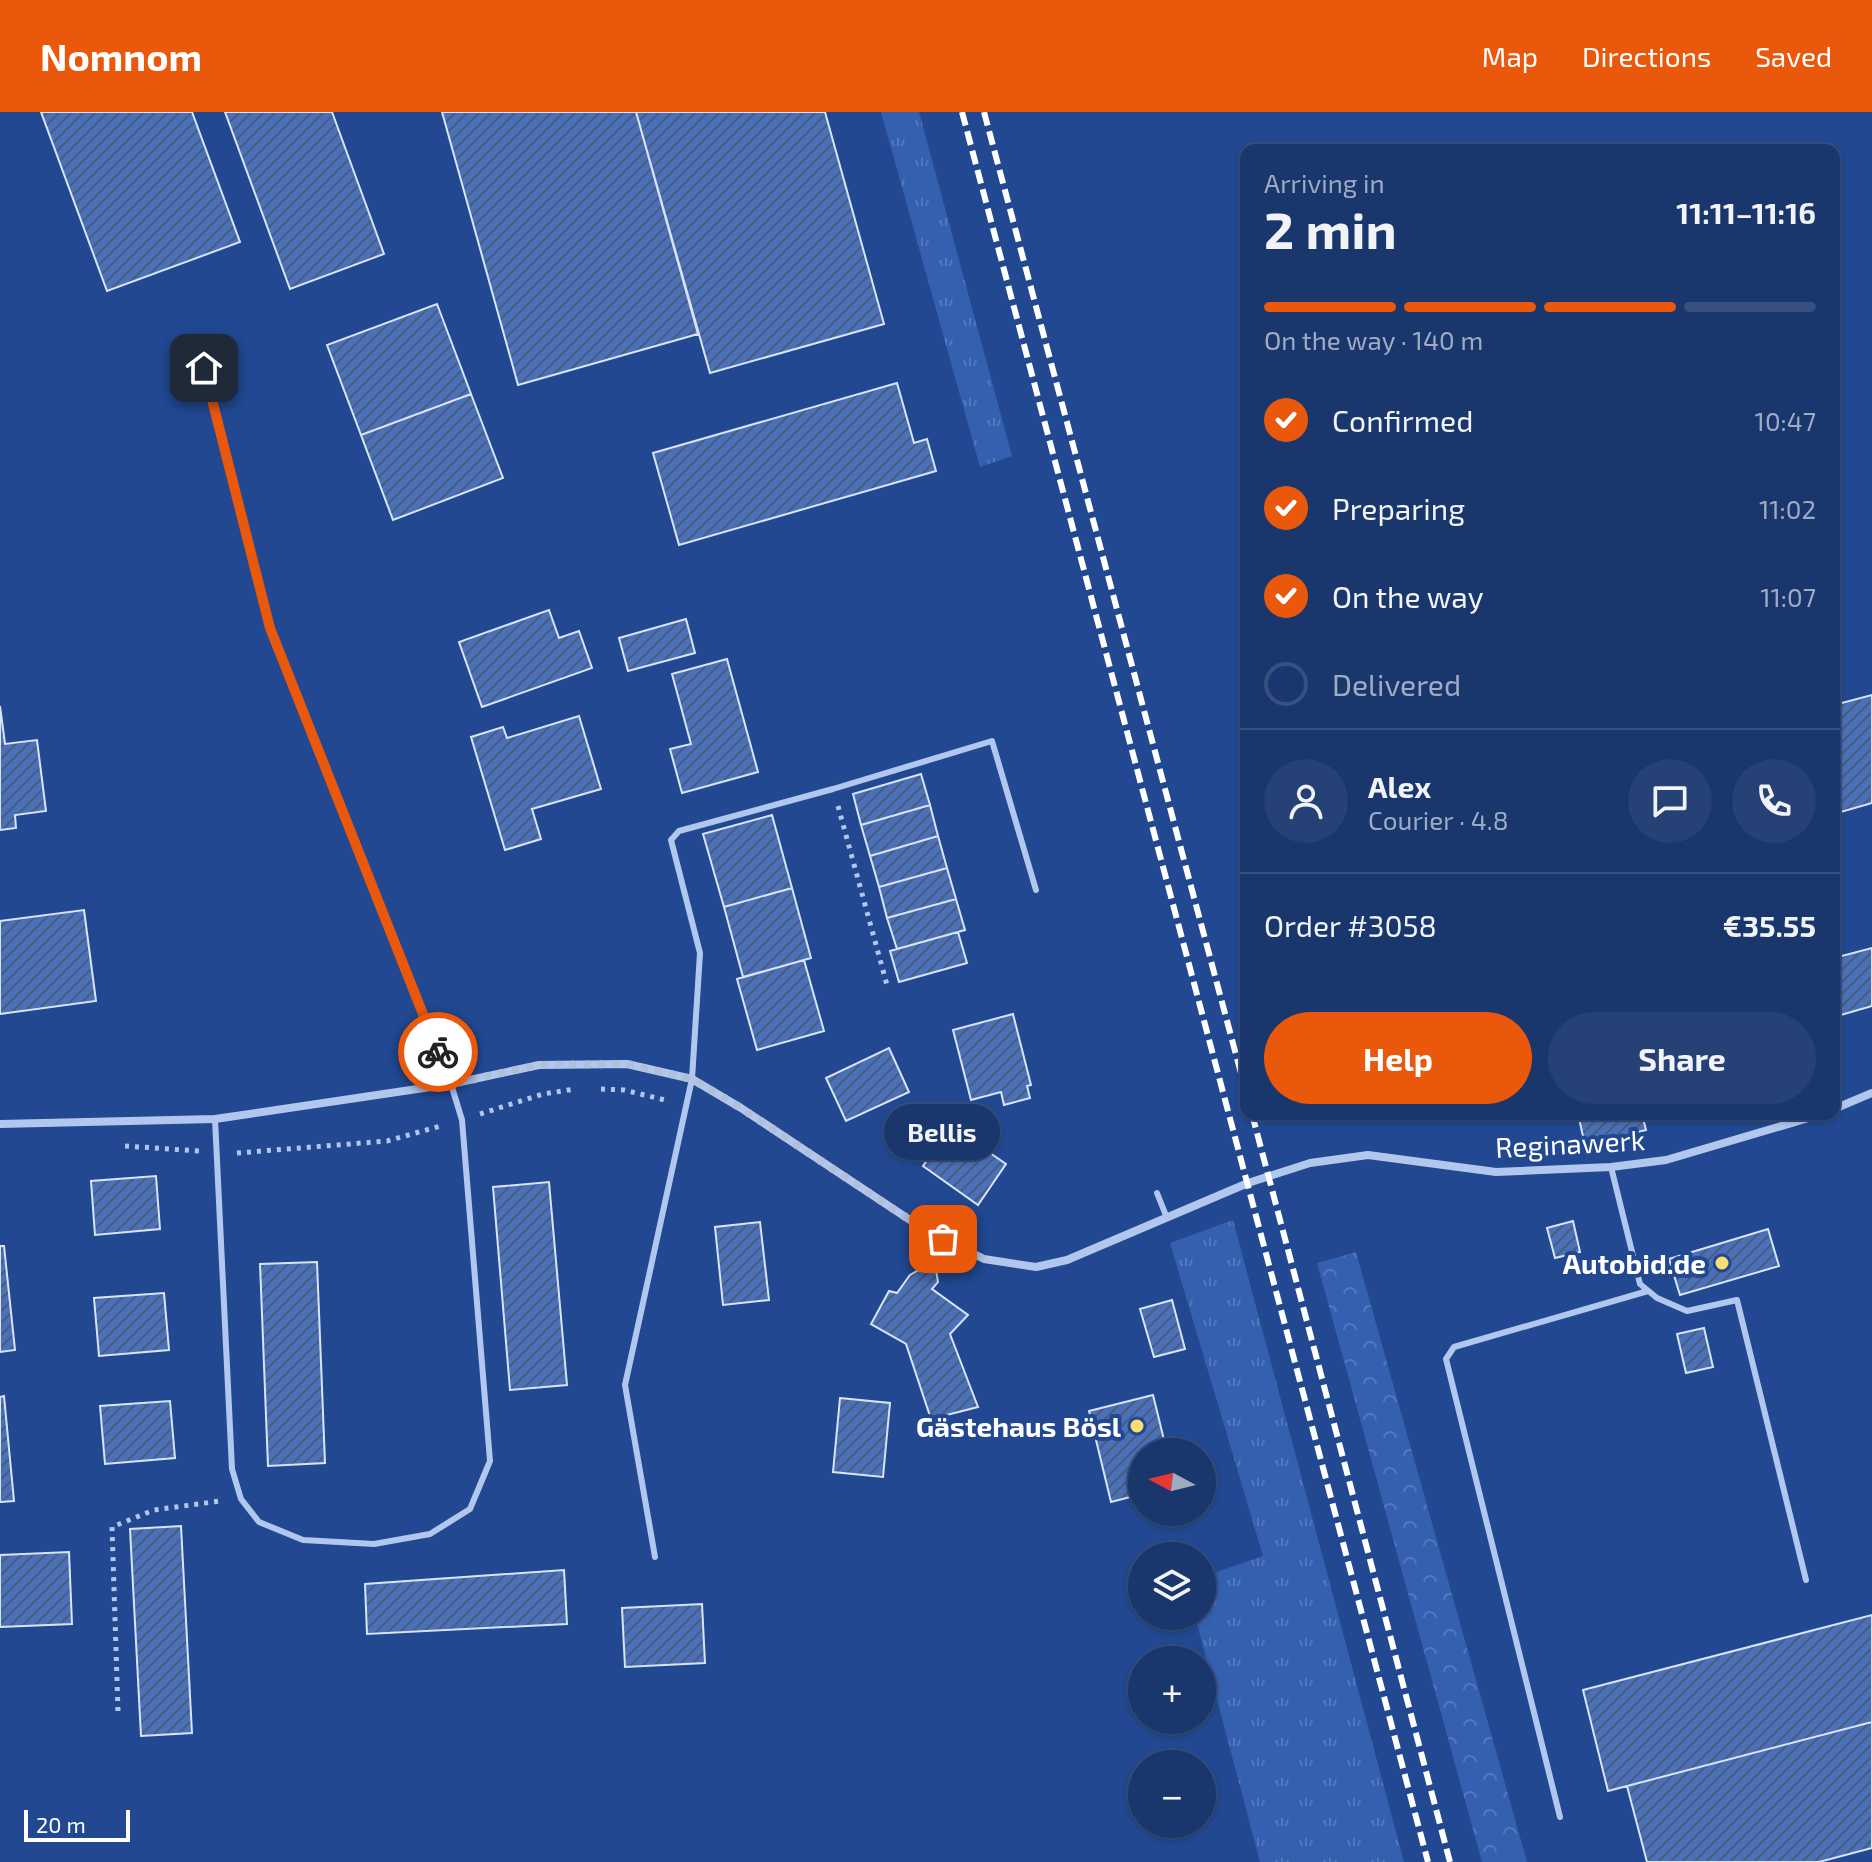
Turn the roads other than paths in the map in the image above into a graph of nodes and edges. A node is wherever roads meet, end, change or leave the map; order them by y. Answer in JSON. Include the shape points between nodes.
{"nodes":[{"id":1,"x":204,"y":368,"type":"dead end"},
{"id":2,"x":1036,"y":890,"type":"dead end"},
{"id":3,"x":692,"y":1079,"type":"junction"},
{"id":4,"x":451,"y":1084,"type":"junction"},
{"id":5,"x":1872,"y":1093,"type":"edge"},
{"id":6,"x":1840,"y":1106,"type":"edge"},
{"id":7,"x":215,"y":1119,"type":"junction"},
{"id":8,"x":1802,"y":1120,"type":"edge"},
{"id":9,"x":0,"y":1124,"type":"edge"},
{"id":10,"x":1611,"y":1167,"type":"junction"},
{"id":11,"x":1157,"y":1193,"type":"dead end"},
{"id":12,"x":1167,"y":1218,"type":"junction"},
{"id":13,"x":1648,"y":1291,"type":"junction"},
{"id":14,"x":655,"y":1557,"type":"dead end"},
{"id":15,"x":1806,"y":1580,"type":"dead end"},
{"id":16,"x":1560,"y":1817,"type":"dead end"}],
"edges":[{"from":1,"to":4,"type":"lane","via":[[270,628]]},
{"from":2,"to":3,"type":"lane","via":[[992,741],[679,831],[671,840],[700,953]]},
{"from":3,"to":4,"type":"street","name":"Reginawerk","via":[[627,1064],[539,1065]]},
{"from":3,"to":12,"type":"street","name":"Reginawerk","via":[[922,1228],[984,1259],[1036,1267],[1067,1260]]},
{"from":3,"to":14,"type":"lane","via":[[625,1385]]},
{"from":4,"to":7,"type":"street","name":"Reginawerk"},
{"from":4,"to":7,"type":"lane","via":[[462,1120],[490,1461],[470,1509],[430,1534],[374,1544],[303,1540],[259,1522],[241,1499],[232,1469]]},
{"from":5,"to":6,"type":"street"},
{"from":7,"to":9,"type":"street","name":"Reginawerk"},
{"from":8,"to":10,"type":"street","name":"Reginawerk","via":[[1666,1160]]},
{"from":10,"to":12,"type":"street","name":"Reginawerk","via":[[1496,1172],[1368,1155],[1310,1163],[1268,1176]]},
{"from":10,"to":13,"type":"lane","via":[[1640,1284]]},
{"from":11,"to":12,"type":"lane"},
{"from":13,"to":15,"type":"lane","via":[[1687,1311],[1737,1300]]},
{"from":13,"to":16,"type":"lane","via":[[1454,1347],[1446,1359]]}]}
